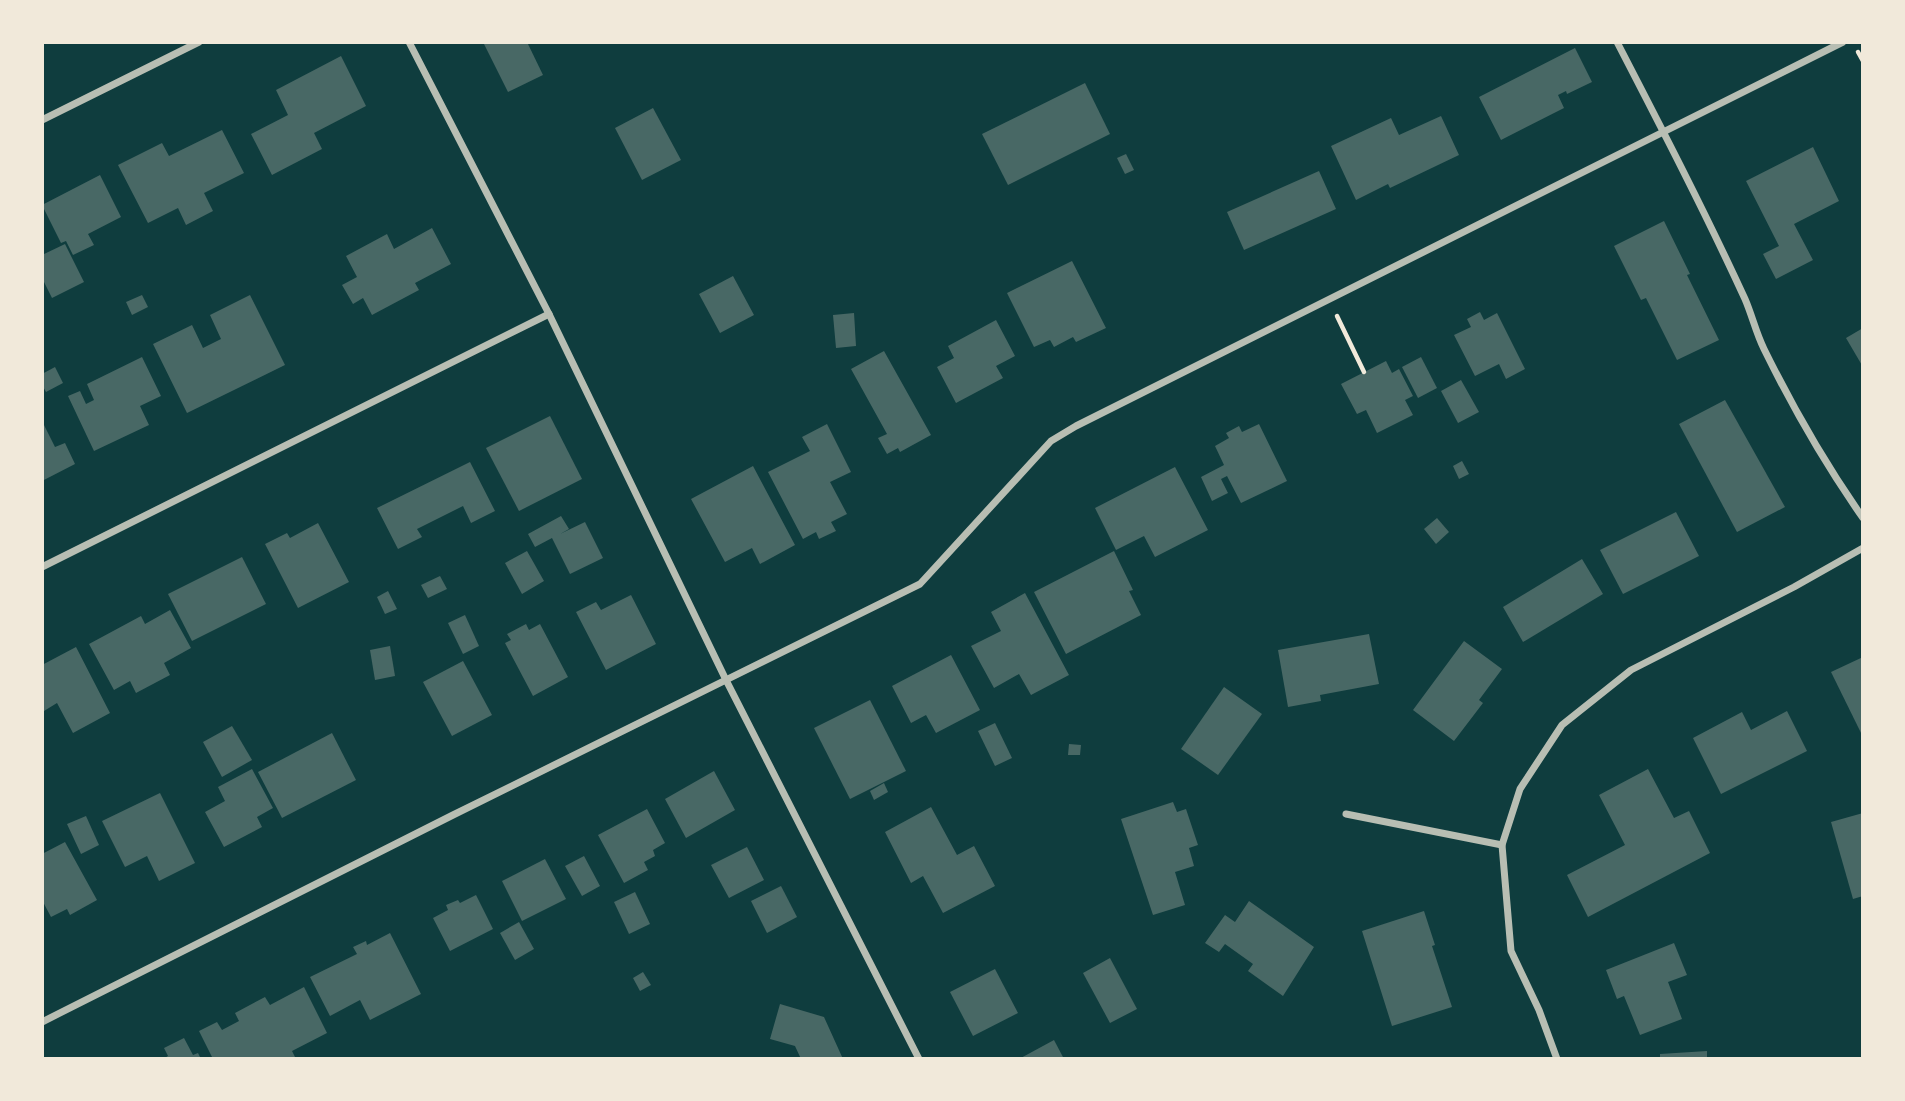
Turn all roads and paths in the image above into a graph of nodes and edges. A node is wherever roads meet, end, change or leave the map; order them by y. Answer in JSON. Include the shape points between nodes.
{"nodes":[{"id":1,"x":199,"y":42,"type":"edge"},
{"id":2,"x":410,"y":42,"type":"edge"},
{"id":3,"x":1617,"y":42,"type":"edge"},
{"id":4,"x":1843,"y":42,"type":"edge"},
{"id":5,"x":42,"y":120,"type":"edge"},
{"id":6,"x":1663,"y":131,"type":"junction"},
{"id":7,"x":549,"y":314,"type":"junction"},
{"id":8,"x":1339,"y":321,"type":"dead end"},
{"id":9,"x":1364,"y":372,"type":"dead end"},
{"id":10,"x":1863,"y":518,"type":"edge"},
{"id":11,"x":1863,"y":548,"type":"edge"},
{"id":12,"x":42,"y":567,"type":"edge"},
{"id":13,"x":726,"y":680,"type":"junction"},
{"id":14,"x":1346,"y":814,"type":"dead end"},
{"id":15,"x":1502,"y":845,"type":"junction"},
{"id":16,"x":42,"y":1022,"type":"edge"},
{"id":17,"x":919,"y":1059,"type":"edge"},
{"id":18,"x":1557,"y":1059,"type":"edge"}],
"edges":[{"from":1,"to":5,"type":"street"},
{"from":2,"to":7,"type":"street"},
{"from":3,"to":6,"type":"street"},
{"from":4,"to":6,"type":"street"},
{"from":6,"to":10,"type":"street","via":[[1801,423]]},
{"from":6,"to":13,"type":"street","via":[[1080,423],[1051,441],[920,584]]},
{"from":7,"to":12,"type":"street"},
{"from":7,"to":13,"type":"street"},
{"from":8,"to":9,"type":"path"},
{"from":11,"to":15,"type":"street","via":[[1631,670],[1562,725],[1520,789]]},
{"from":13,"to":16,"type":"street"},
{"from":13,"to":17,"type":"street"},
{"from":14,"to":15,"type":"street"},
{"from":15,"to":18,"type":"street","via":[[1511,951]]}]}
